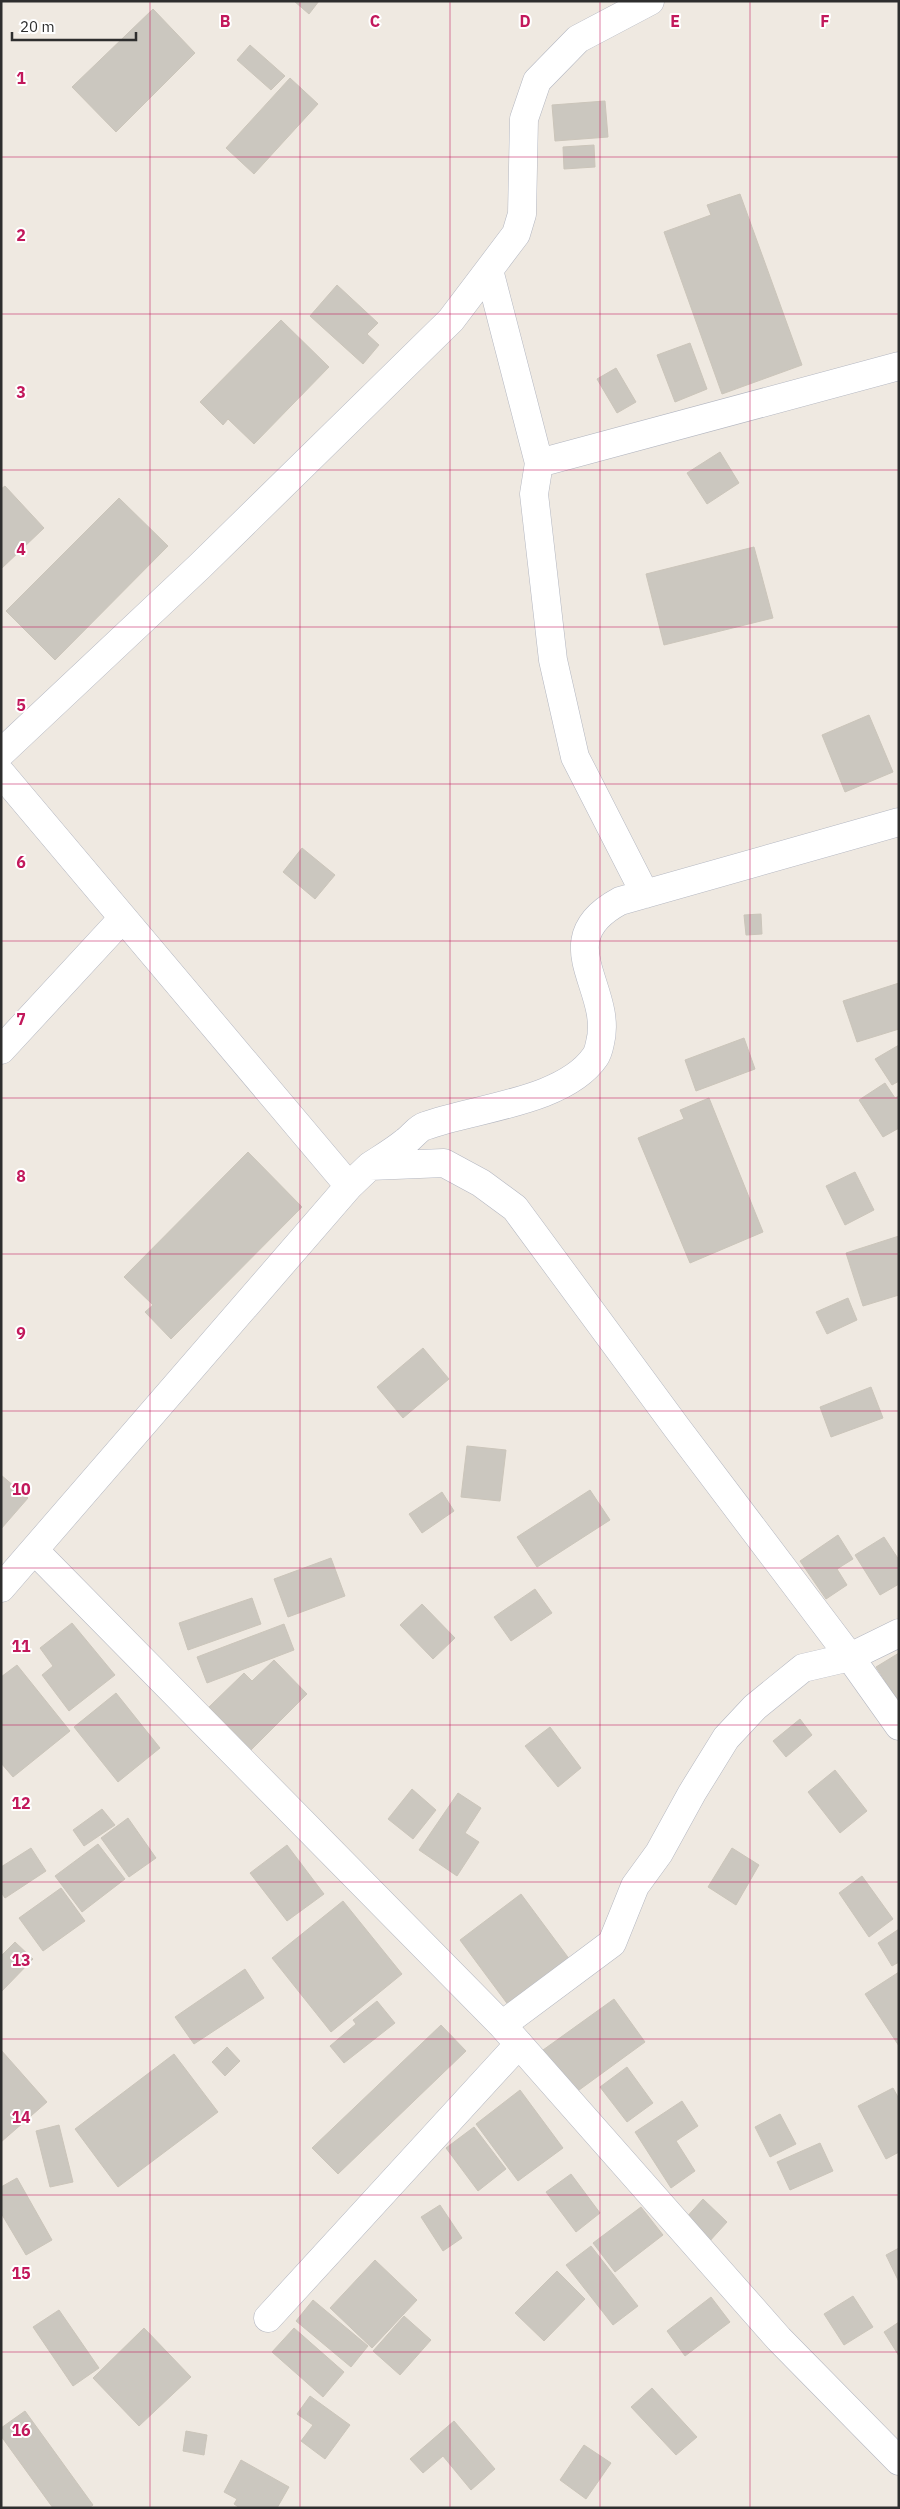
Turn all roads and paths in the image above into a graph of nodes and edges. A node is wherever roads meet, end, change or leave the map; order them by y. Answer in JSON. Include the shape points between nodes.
{"nodes":[{"id":1,"x":650,"y":1,"type":"edge"},
{"id":2,"x":489,"y":270,"type":"junction"},
{"id":3,"x":899,"y":366,"type":"edge"},
{"id":4,"x":539,"y":463,"type":"junction"},
{"id":5,"x":1,"y":752,"type":"edge"},
{"id":6,"x":1,"y":773,"type":"edge"},
{"id":7,"x":899,"y":822,"type":"edge"},
{"id":8,"x":645,"y":894,"type":"junction"},
{"id":9,"x":123,"y":918,"type":"junction"},
{"id":10,"x":1,"y":1050,"type":"edge"},
{"id":11,"x":370,"y":1166,"type":"junction"},
{"id":12,"x":349,"y":1186,"type":"junction"},
{"id":13,"x":34,"y":1550,"type":"junction"},
{"id":14,"x":1,"y":1588,"type":"edge"},
{"id":15,"x":899,"y":1633,"type":"edge"},
{"id":16,"x":850,"y":1657,"type":"junction"},
{"id":17,"x":899,"y":1726,"type":"edge"},
{"id":18,"x":510,"y":2034,"type":"junction"},
{"id":19,"x":268,"y":2318,"type":"dead end"},
{"id":20,"x":899,"y":2462,"type":"edge"}],
"edges":[{"from":1,"to":2,"type":"street","via":[[578,39],[537,81],[524,119],[522,214],[516,234]]},
{"from":2,"to":4,"type":"street"},
{"from":2,"to":5,"type":"street","via":[[451,320],[200,566]]},
{"from":3,"to":4,"type":"street"},
{"from":4,"to":8,"type":"street","via":[[534,494],[553,660],[575,757]]},
{"from":6,"to":9,"type":"street"},
{"from":7,"to":8,"type":"street"},
{"from":8,"to":11,"type":"street","via":[[620,901],[598,916],[583,946],[583,957],[600,1006],[603,1030],[597,1055],[584,1071],[566,1083],[508,1104],[423,1126]]},
{"from":9,"to":10,"type":"street"},
{"from":9,"to":12,"type":"street"},
{"from":11,"to":12,"type":"street"},
{"from":11,"to":16,"type":"street","via":[[444,1163],[481,1183],[515,1208]]},
{"from":12,"to":13,"type":"street"},
{"from":13,"to":14,"type":"street"},
{"from":13,"to":18,"type":"street"},
{"from":15,"to":16,"type":"street"},
{"from":16,"to":17,"type":"street"},
{"from":16,"to":18,"type":"street","via":[[803,1668],[755,1707],[726,1738],[659,1852],[635,1886],[612,1943]]},
{"from":18,"to":19,"type":"street"},
{"from":18,"to":20,"type":"street","via":[[780,2339]]}]}
